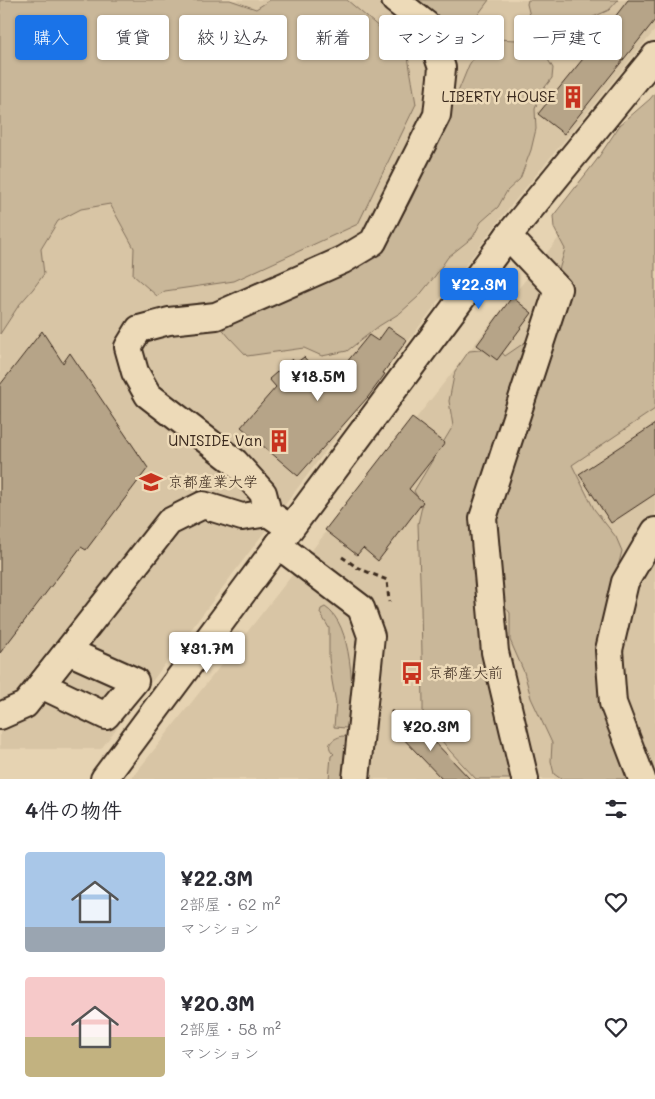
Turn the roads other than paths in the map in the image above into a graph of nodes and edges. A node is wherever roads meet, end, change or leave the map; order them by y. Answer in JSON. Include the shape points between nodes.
{"nodes":[{"id":1,"x":395,"y":0,"type":"edge"},
{"id":2,"x":655,"y":56,"type":"edge"},
{"id":3,"x":508,"y":236,"type":"junction"},
{"id":4,"x":268,"y":513,"type":"junction"},
{"id":5,"x":655,"y":531,"type":"edge"},
{"id":6,"x":284,"y":537,"type":"junction"},
{"id":7,"x":68,"y":651,"type":"junction"},
{"id":8,"x":41,"y":685,"type":"junction"},
{"id":9,"x":0,"y":716,"type":"edge"},
{"id":10,"x":104,"y":779,"type":"edge"},
{"id":11,"x":356,"y":779,"type":"edge"},
{"id":12,"x":525,"y":779,"type":"edge"},
{"id":13,"x":642,"y":779,"type":"edge"}],
"edges":[{"from":1,"to":4,"type":"street","via":[[427,25],[442,68],[437,115],[373,242],[343,260],[216,316],[169,321],[139,329],[128,347],[135,372],[148,396],[235,462],[263,493]]},
{"from":2,"to":3,"type":"street"},
{"from":3,"to":6,"type":"street"},
{"from":3,"to":12,"type":"street","via":[[558,290],[483,518],[496,652]]},
{"from":4,"to":6,"type":"street"},
{"from":4,"to":7,"type":"street","via":[[242,517],[203,506],[169,522]]},
{"from":5,"to":13,"type":"street","via":[[626,582],[609,650],[613,703]]},
{"from":6,"to":10,"type":"street"},
{"from":6,"to":11,"type":"street","via":[[360,608],[371,636]]},
{"from":7,"to":8,"type":"street"},
{"from":7,"to":8,"type":"street","via":[[135,681],[106,716]]},
{"from":8,"to":9,"type":"street","via":[[25,705]]}]}
